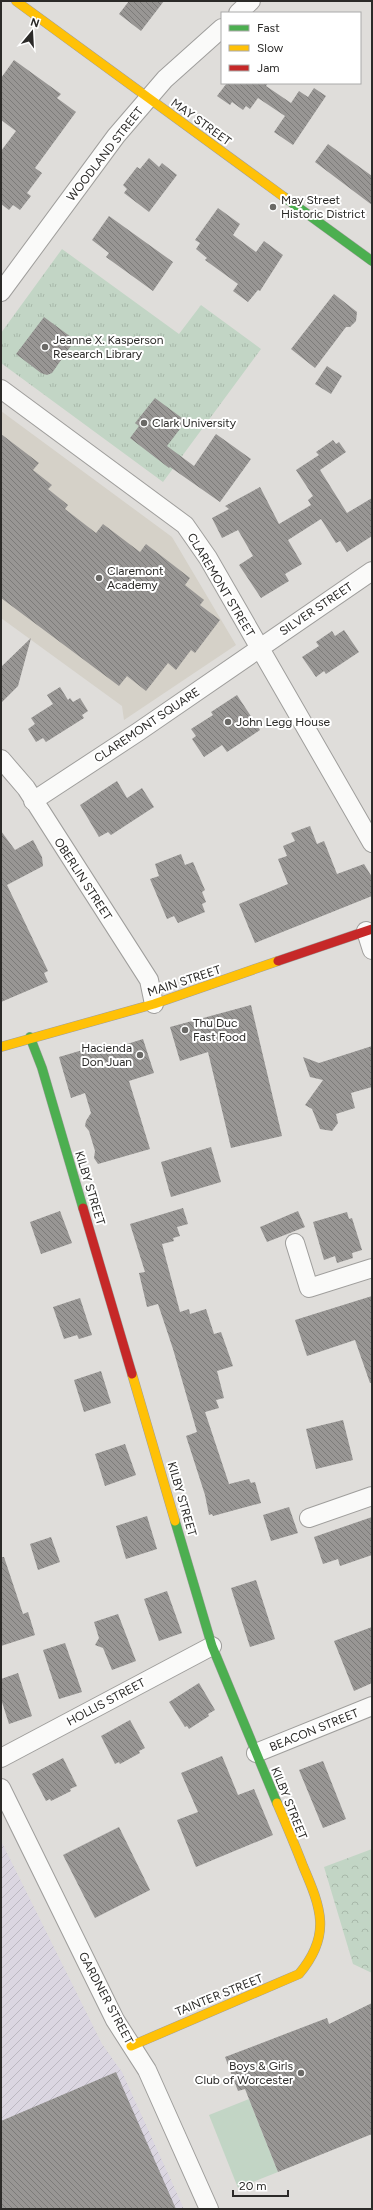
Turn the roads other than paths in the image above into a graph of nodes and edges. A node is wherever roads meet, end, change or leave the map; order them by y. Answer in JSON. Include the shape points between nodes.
{"nodes":[{"id":1,"x":16,"y":1,"type":"edge"},
{"id":2,"x":251,"y":1,"type":"edge"},
{"id":3,"x":239,"y":12,"type":"edge"},
{"id":4,"x":221,"y":29,"type":"edge"},
{"id":5,"x":148,"y":98,"type":"junction"},
{"id":6,"x":372,"y":261,"type":"edge"},
{"id":7,"x":1,"y":292,"type":"edge"},
{"id":8,"x":1,"y":389,"type":"edge"},
{"id":9,"x":372,"y":571,"type":"edge"},
{"id":10,"x":259,"y":648,"type":"junction"},
{"id":11,"x":1,"y":759,"type":"edge"},
{"id":12,"x":33,"y":801,"type":"junction"},
{"id":13,"x":372,"y":843,"type":"edge"},
{"id":14,"x":369,"y":930,"type":"edge"},
{"id":15,"x":372,"y":950,"type":"edge"},
{"id":16,"x":154,"y":1004,"type":"junction"},
{"id":17,"x":30,"y":1037,"type":"junction"},
{"id":18,"x":1,"y":1046,"type":"edge"},
{"id":19,"x":295,"y":1243,"type":"dead end"},
{"id":20,"x":372,"y":1268,"type":"edge"},
{"id":21,"x":372,"y":1496,"type":"edge"},
{"id":22,"x":309,"y":1518,"type":"dead end"},
{"id":23,"x":212,"y":1646,"type":"junction"},
{"id":24,"x":372,"y":1706,"type":"edge"},
{"id":25,"x":256,"y":1753,"type":"junction"},
{"id":26,"x":1,"y":1758,"type":"edge"},
{"id":27,"x":1,"y":1788,"type":"edge"},
{"id":28,"x":312,"y":1960,"type":"joint"},
{"id":29,"x":130,"y":2046,"type":"junction"},
{"id":30,"x":209,"y":2209,"type":"edge"}],
"edges":[{"from":1,"to":5,"type":"street","name":"MAY STREET"},
{"from":2,"to":3,"type":"street"},
{"from":4,"to":5,"type":"street","name":"WOODLAND STREET","via":[[165,78]]},
{"from":5,"to":6,"type":"street","name":"MAY STREET"},
{"from":5,"to":7,"type":"street","name":"WOODLAND STREET","via":[[116,136]]},
{"from":8,"to":10,"type":"street","name":"CLAREMONT STREET","via":[[185,525],[208,558]]},
{"from":9,"to":10,"type":"street","name":"SILVER STREET"},
{"from":10,"to":12,"type":"street","name":"CLAREMONT SQUARE"},
{"from":10,"to":13,"type":"street","name":"CLAREMONT STREET"},
{"from":11,"to":12,"type":"street","name":"OBERLIN STREET","via":[[26,788]]},
{"from":12,"to":16,"type":"street","name":"OBERLIN STREET","via":[[149,980]]},
{"from":14,"to":15,"type":"street"},
{"from":14,"to":16,"type":"street","name":"MAIN STREET"},
{"from":16,"to":17,"type":"street","name":"MAIN STREET"},
{"from":17,"to":18,"type":"street","name":"MAIN STREET"},
{"from":17,"to":23,"type":"street","name":"KILBY STREET","via":[[42,1068]]},
{"from":19,"to":20,"type":"street","via":[[309,1288]]},
{"from":21,"to":22,"type":"street"},
{"from":23,"to":25,"type":"street","name":"KILBY STREET"},
{"from":23,"to":26,"type":"street","name":"HOLLIS STREET"},
{"from":24,"to":25,"type":"street","name":"BEACON STREET"},
{"from":25,"to":28,"type":"street","name":"KILBY STREET","via":[[318,1901],[322,1921],[320,1938]]},
{"from":27,"to":29,"type":"street","name":"GARDNER STREET"},
{"from":28,"to":29,"type":"street","name":"TAINTER STREET","via":[[298,1974],[281,1983]]},
{"from":29,"to":30,"type":"street","name":"GARDNER STREET","via":[[147,2070]]}]}
